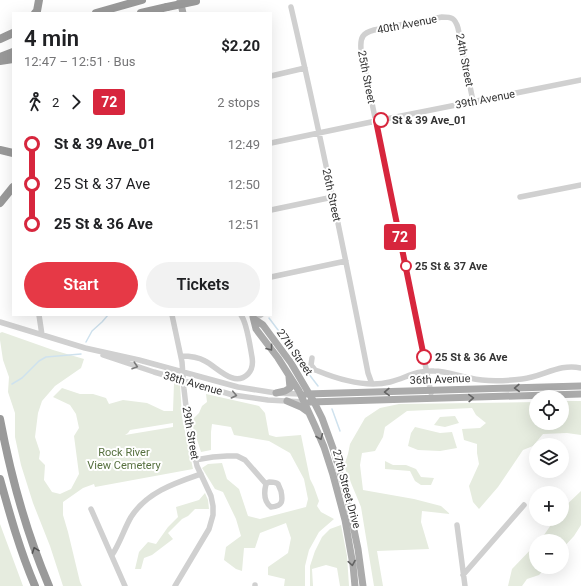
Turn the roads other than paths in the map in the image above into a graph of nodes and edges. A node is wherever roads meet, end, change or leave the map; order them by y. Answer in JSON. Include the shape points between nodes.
{"nodes":[{"id":1,"x":39,"y":0,"type":"edge"},
{"id":2,"x":142,"y":0,"type":"edge"},
{"id":3,"x":199,"y":1,"type":"edge"},
{"id":4,"x":182,"y":2,"type":"edge"},
{"id":5,"x":290,"y":7,"type":"dead end"},
{"id":6,"x":168,"y":8,"type":"junction"},
{"id":7,"x":36,"y":12,"type":"edge"},
{"id":8,"x":100,"y":12,"type":"edge"},
{"id":9,"x":146,"y":12,"type":"edge"},
{"id":10,"x":160,"y":12,"type":"edge"},
{"id":11,"x":454,"y":19,"type":"joint"},
{"id":12,"x":12,"y":33,"type":"edge"},
{"id":13,"x":362,"y":38,"type":"joint"},
{"id":14,"x":0,"y":39,"type":"edge"},
{"id":15,"x":12,"y":39,"type":"edge"},
{"id":16,"x":0,"y":44,"type":"edge"},
{"id":17,"x":12,"y":52,"type":"edge"},
{"id":18,"x":0,"y":57,"type":"edge"},
{"id":19,"x":12,"y":59,"type":"edge"},
{"id":20,"x":0,"y":61,"type":"edge"},
{"id":21,"x":305,"y":68,"type":"junction"},
{"id":22,"x":272,"y":76,"type":"edge"},
{"id":23,"x":581,"y":80,"type":"edge"},
{"id":24,"x":473,"y":102,"type":"junction"},
{"id":25,"x":376,"y":121,"type":"junction"},
{"id":26,"x":319,"y":133,"type":"junction"},
{"id":27,"x":272,"y":144,"type":"edge"},
{"id":28,"x":0,"y":150,"type":"edge"},
{"id":29,"x":12,"y":153,"type":"edge"},
{"id":30,"x":581,"y":185,"type":"edge"},
{"id":31,"x":12,"y":188,"type":"edge"},
{"id":32,"x":333,"y":197,"type":"junction"},
{"id":33,"x":520,"y":197,"type":"dead end"},
{"id":34,"x":0,"y":203,"type":"edge"},
{"id":35,"x":272,"y":210,"type":"edge"},
{"id":36,"x":346,"y":261,"type":"junction"},
{"id":37,"x":272,"y":278,"type":"edge"},
{"id":38,"x":39,"y":316,"type":"edge"},
{"id":39,"x":172,"y":316,"type":"edge"},
{"id":40,"x":241,"y":316,"type":"edge"},
{"id":41,"x":255,"y":317,"type":"edge"},
{"id":42,"x":0,"y":322,"type":"edge"},
{"id":43,"x":42,"y":335,"type":"junction"},
{"id":44,"x":86,"y":348,"type":"junction"},
{"id":45,"x":181,"y":356,"type":"junction"},
{"id":46,"x":312,"y":358,"type":"dead end"},
{"id":47,"x":581,"y":368,"type":"edge"},
{"id":48,"x":427,"y":371,"type":"junction"},
{"id":49,"x":184,"y":372,"type":"junction"},
{"id":50,"x":289,"y":375,"type":"junction"},
{"id":51,"x":300,"y":376,"type":"junction"},
{"id":52,"x":183,"y":381,"type":"junction"},
{"id":53,"x":372,"y":384,"type":"junction"},
{"id":54,"x":581,"y":386,"type":"edge"},
{"id":55,"x":431,"y":390,"type":"junction"},
{"id":56,"x":276,"y":393,"type":"junction"},
{"id":57,"x":330,"y":393,"type":"junction"},
{"id":58,"x":300,"y":394,"type":"junction"},
{"id":59,"x":310,"y":394,"type":"junction"},
{"id":60,"x":581,"y":394,"type":"edge"},
{"id":61,"x":432,"y":399,"type":"junction"},
{"id":62,"x":287,"y":401,"type":"junction"},
{"id":63,"x":304,"y":402,"type":"junction"},
{"id":64,"x":314,"y":402,"type":"junction"},
{"id":65,"x":333,"y":402,"type":"junction"},
{"id":66,"x":310,"y":414,"type":"junction"},
{"id":67,"x":322,"y":418,"type":"junction"},
{"id":68,"x":0,"y":419,"type":"edge"},
{"id":69,"x":195,"y":460,"type":"junction"},
{"id":70,"x":201,"y":474,"type":"junction"},
{"id":71,"x":0,"y":479,"type":"edge"},
{"id":72,"x":266,"y":484,"type":"junction"},
{"id":73,"x":524,"y":506,"type":"dead end"},
{"id":74,"x":92,"y":508,"type":"dead end"},
{"id":75,"x":457,"y":526,"type":"dead end"},
{"id":76,"x":112,"y":555,"type":"junction"},
{"id":77,"x":463,"y":575,"type":"junction"},
{"id":78,"x":35,"y":586,"type":"edge"},
{"id":79,"x":49,"y":586,"type":"edge"},
{"id":80,"x":125,"y":586,"type":"edge"},
{"id":81,"x":176,"y":586,"type":"edge"},
{"id":82,"x":355,"y":586,"type":"edge"},
{"id":83,"x":363,"y":586,"type":"edge"},
{"id":84,"x":465,"y":586,"type":"edge"}],
"edges":[{"from":1,"to":7,"type":"highway"},
{"from":2,"to":8,"type":"highway"},
{"from":3,"to":4,"type":"highway","bridge":true},
{"from":4,"to":6,"type":"highway","bridge":true},
{"from":5,"to":21,"type":"street","name":"26th Street"},
{"from":6,"to":9,"type":"highway"},
{"from":6,"to":10,"type":"highway"},
{"from":11,"to":13,"type":"street","name":"40th Avenue","via":[[442,17],[374,30]]},
{"from":11,"to":24,"type":"street","name":"24th Street"},
{"from":12,"to":14,"type":"highway"},
{"from":13,"to":25,"type":"street","name":"25th Street","via":[[361,49]]},
{"from":15,"to":16,"type":"highway"},
{"from":17,"to":18,"type":"highway"},
{"from":19,"to":20,"type":"highway"},
{"from":21,"to":22,"type":"street"},
{"from":21,"to":26,"type":"street","name":"26th Street"},
{"from":23,"to":24,"type":"street","name":"39th Avenue"},
{"from":24,"to":25,"type":"street","name":"39th Avenue"},
{"from":25,"to":26,"type":"street","name":"39th Avenue"},
{"from":25,"to":48,"type":"street","name":"25th Street"},
{"from":26,"to":27,"type":"street","name":"39th Avenue"},
{"from":26,"to":32,"type":"street","name":"26th Street"},
{"from":28,"to":29,"type":"highway"},
{"from":30,"to":33,"type":"street"},
{"from":31,"to":34,"type":"highway"},
{"from":32,"to":35,"type":"street"},
{"from":32,"to":36,"type":"street","name":"26th Street"},
{"from":36,"to":37,"type":"street"},
{"from":36,"to":53,"type":"street","name":"26th Street"},
{"from":38,"to":43,"type":"street"},
{"from":39,"to":45,"type":"street","name":"29th Street"},
{"from":40,"to":45,"type":"street","via":[[253,364],[246,376],[230,377],[196,357]]},
{"from":41,"to":50,"type":"main road","name":"27th Street","one_way":true,"via":[[256,329]]},
{"from":41,"to":51,"type":"main road","name":"27th Street","via":[[263,324]]},
{"from":42,"to":43,"type":"street","name":"38th Avenue"},
{"from":43,"to":44,"type":"street","name":"38th Avenue"},
{"from":44,"to":49,"type":"street","name":"38th Avenue"},
{"from":44,"to":52,"type":"street","name":"38th Avenue","one_way":true},
{"from":45,"to":49,"type":"street","name":"29th Street"},
{"from":46,"to":53,"type":"street","name":"36th Avenue","via":[[311,365],[315,370],[340,379]]},
{"from":47,"to":48,"type":"street","name":"36th Avenue","via":[[565,367],[531,378],[492,380],[470,379],[435,370]]},
{"from":48,"to":53,"type":"street","name":"36th Avenue","via":[[382,384]]},
{"from":48,"to":55,"type":"street","name":"25th Street"},
{"from":49,"to":52,"type":"street","name":"29th Street"},
{"from":49,"to":56,"type":"street","name":"38th Avenue","via":[[238,387]]},
{"from":50,"to":56,"type":"main road","via":[[290,388]]},
{"from":50,"to":58,"type":"main road","name":"27th Street"},
{"from":51,"to":57,"type":"main road","via":[[309,387]]},
{"from":51,"to":59,"type":"main road","name":"27th Street"},
{"from":52,"to":62,"type":"street","name":"38th Avenue","one_way":true,"via":[[232,395]]},
{"from":52,"to":69,"type":"street","name":"29th Street"},
{"from":54,"to":55,"type":"main road","name":"36th Avenue","one_way":true},
{"from":55,"to":57,"type":"main road","name":"36th Avenue","one_way":true},
{"from":55,"to":61,"type":"street","name":"25th Street"},
{"from":56,"to":58,"type":"street","name":"38th Avenue"},
{"from":57,"to":59,"type":"main road","name":"36th Avenue"},
{"from":58,"to":59,"type":"main road","name":"36th Avenue"},
{"from":58,"to":63,"type":"main road","name":"27th Street"},
{"from":59,"to":64,"type":"main road","name":"27th Street"},
{"from":61,"to":60,"type":"main road","name":"36th Avenue","one_way":true},
{"from":61,"to":65,"type":"main road","name":"36th Avenue"},
{"from":62,"to":63,"type":"street","name":"38th Avenue"},
{"from":62,"to":66,"type":"main road"},
{"from":63,"to":64,"type":"main road","name":"36th Avenue"},
{"from":63,"to":66,"type":"main road","name":"27th Street Drive"},
{"from":64,"to":65,"type":"main road","name":"36th Avenue"},
{"from":64,"to":67,"type":"main road","name":"27th Street Drive"},
{"from":65,"to":67,"type":"main road","via":[[322,407]]},
{"from":66,"to":82,"type":"main road","name":"27th Street Drive","one_way":true,"via":[[324,447],[341,505]]},
{"from":67,"to":83,"type":"main road","name":"27th Street Drive","via":[[348,501]]},
{"from":79,"to":68,"type":"highway","one_way":true,"via":[[23,516]]},
{"from":69,"to":70,"type":"street","name":"29th Street"},
{"from":69,"to":72,"type":"street","via":[[237,456],[245,460]]},
{"from":70,"to":76,"type":"street","via":[[155,493],[144,502],[132,515]]},
{"from":70,"to":81,"type":"street","name":"29th Street","via":[[213,502],[212,520]]},
{"from":71,"to":78,"type":"highway","via":[[14,530]]},
{"from":72,"to":72,"type":"street","via":[[264,493],[267,503],[271,507],[278,506],[282,500],[279,486],[272,482]]},
{"from":73,"to":77,"type":"street"},
{"from":74,"to":76,"type":"street"},
{"from":75,"to":77,"type":"street"},
{"from":76,"to":80,"type":"street"},
{"from":77,"to":84,"type":"street"}]}
